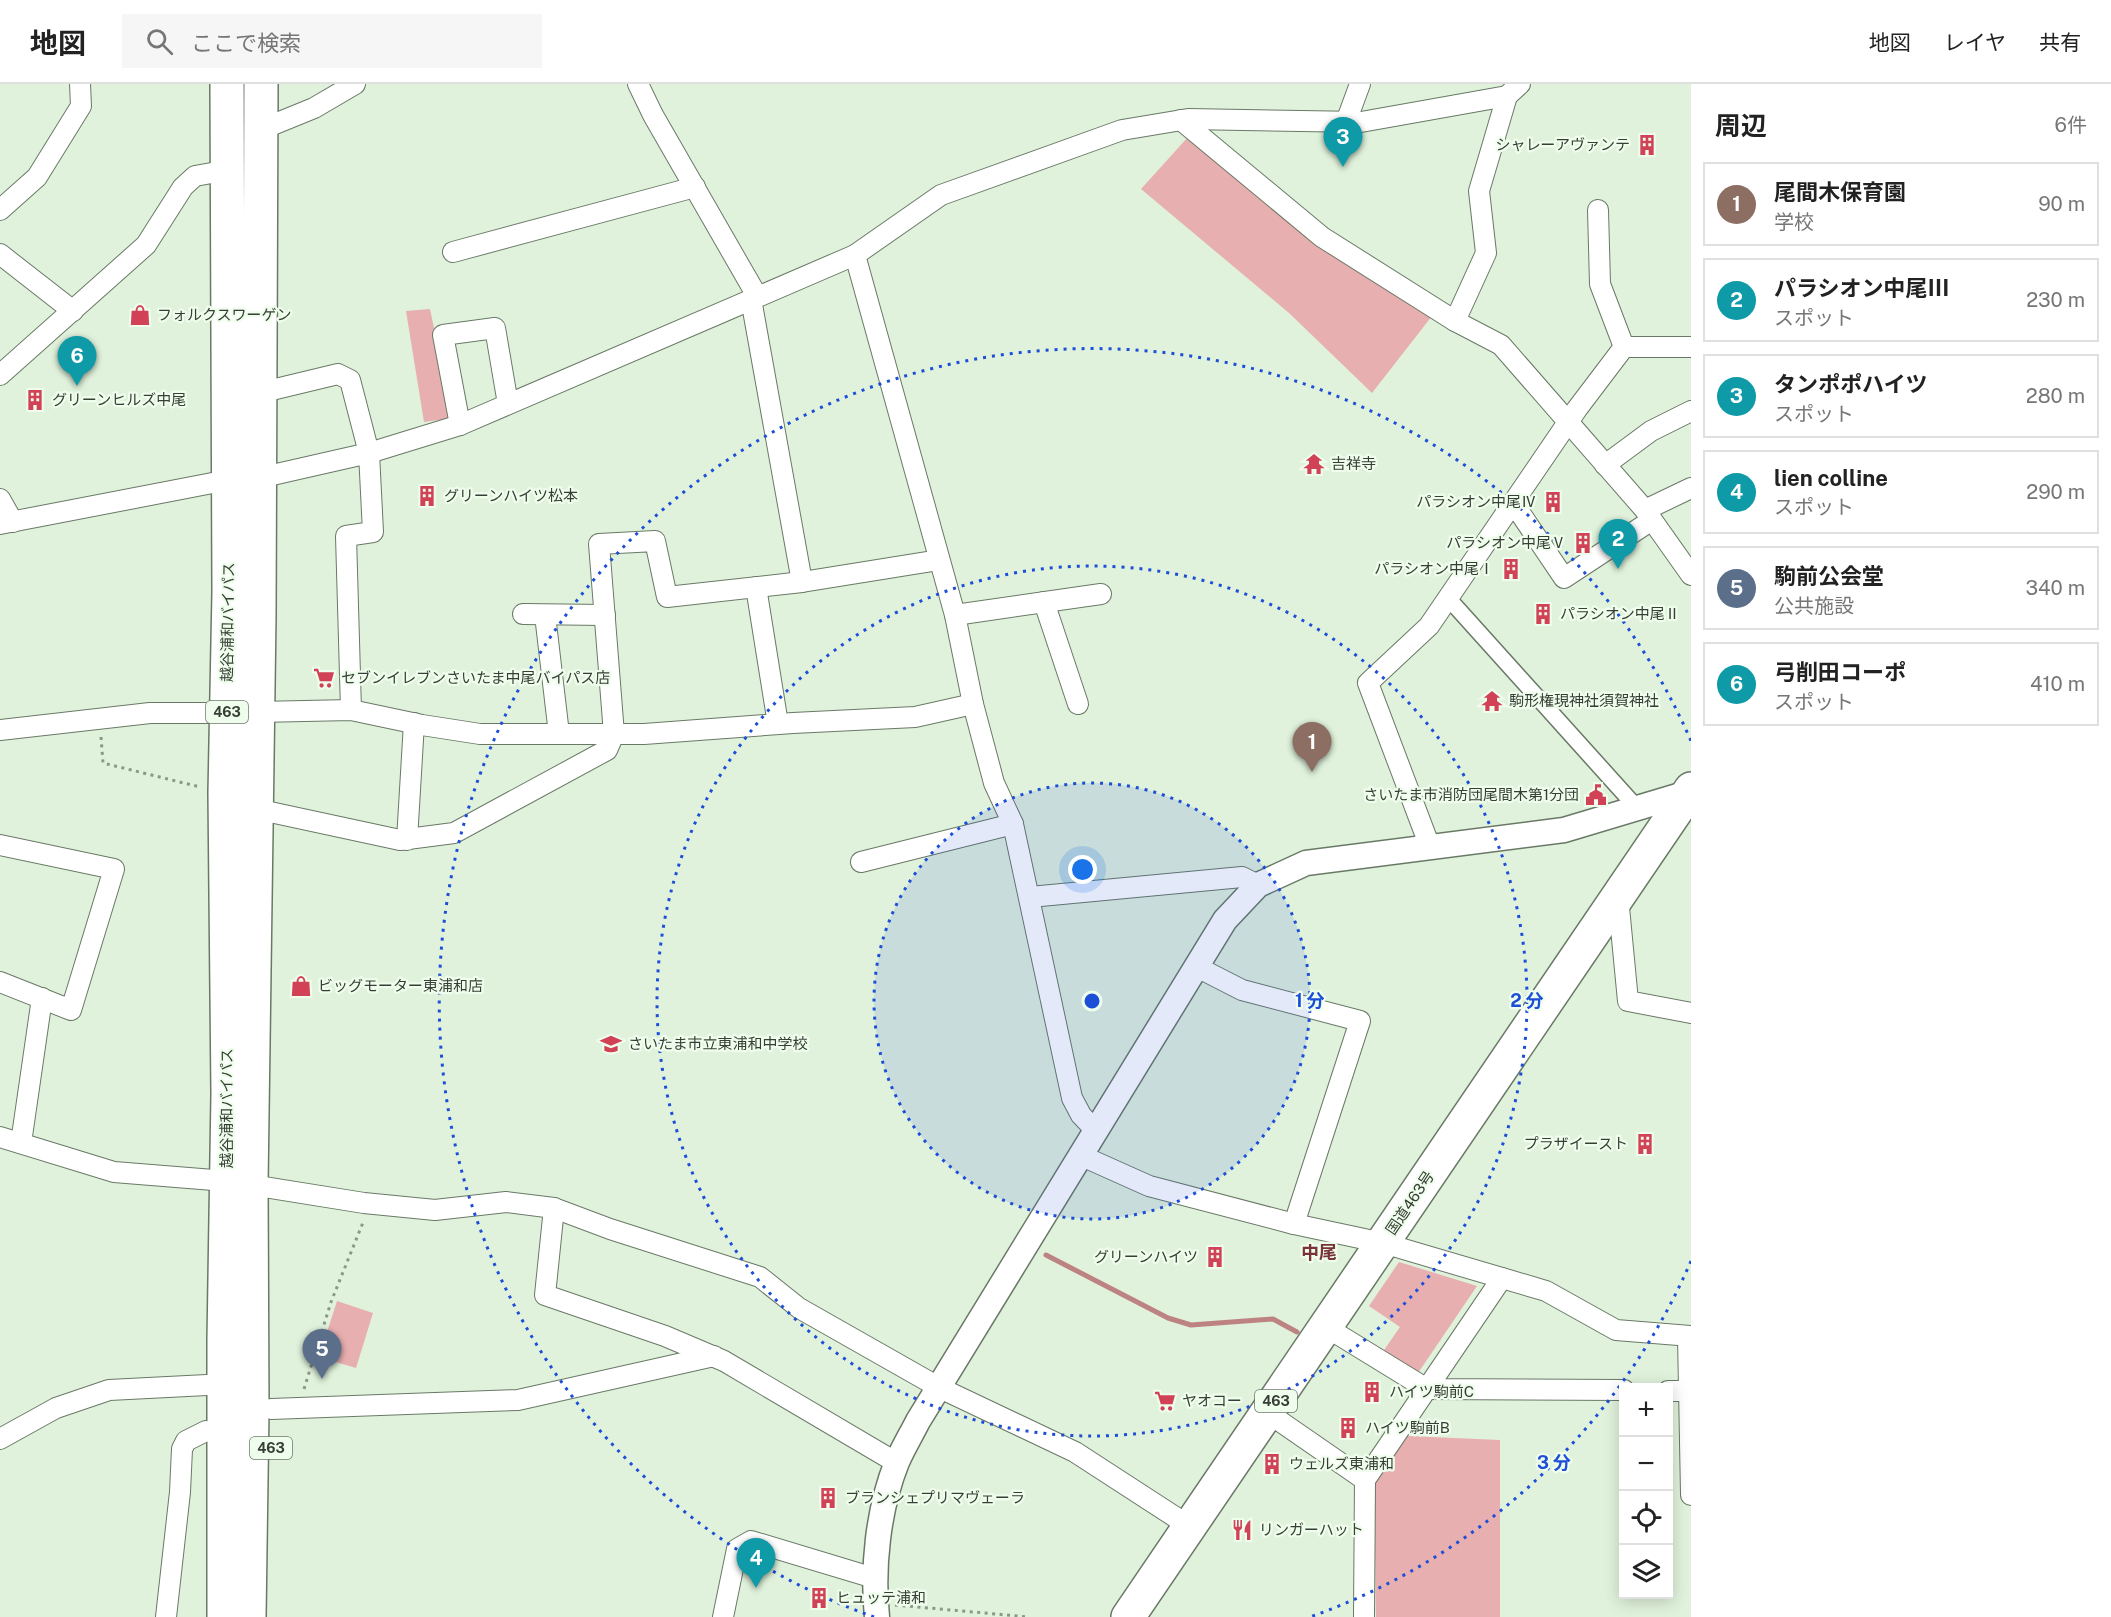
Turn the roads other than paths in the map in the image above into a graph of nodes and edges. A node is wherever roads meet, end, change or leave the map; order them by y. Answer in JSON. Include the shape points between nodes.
{"nodes":[{"id":1,"x":80,"y":84,"type":"edge"},
{"id":2,"x":227,"y":84,"type":"edge"},
{"id":3,"x":261,"y":84,"type":"edge"},
{"id":4,"x":355,"y":84,"type":"edge"},
{"id":5,"x":638,"y":84,"type":"edge"},
{"id":6,"x":1360,"y":84,"type":"edge"},
{"id":7,"x":1514,"y":90,"type":"edge"},
{"id":8,"x":1181,"y":120,"type":"junction"},
{"id":9,"x":1346,"y":122,"type":"junction"},
{"id":10,"x":260,"y":130,"type":"junction"},
{"id":11,"x":228,"y":170,"type":"junction"},
{"id":12,"x":694,"y":187,"type":"junction"},
{"id":13,"x":0,"y":210,"type":"edge"},
{"id":14,"x":1598,"y":210,"type":"dead end"},
{"id":15,"x":453,"y":252,"type":"dead end"},
{"id":16,"x":0,"y":254,"type":"edge"},
{"id":17,"x":855,"y":255,"type":"junction"},
{"id":18,"x":754,"y":297,"type":"junction"},
{"id":19,"x":73,"y":311,"type":"junction"},
{"id":20,"x":1455,"y":321,"type":"junction"},
{"id":21,"x":1624,"y":347,"type":"junction"},
{"id":22,"x":1691,"y":347,"type":"edge"},
{"id":23,"x":0,"y":375,"type":"edge"},
{"id":24,"x":259,"y":393,"type":"junction"},
{"id":25,"x":508,"y":404,"type":"junction"},
{"id":26,"x":1691,"y":411,"type":"edge"},
{"id":27,"x":1568,"y":423,"type":"junction"},
{"id":28,"x":459,"y":425,"type":"junction"},
{"id":29,"x":369,"y":453,"type":"junction"},
{"id":30,"x":1605,"y":465,"type":"junction"},
{"id":31,"x":244,"y":479,"type":"junction"},
{"id":32,"x":1691,"y":488,"type":"edge"},
{"id":33,"x":0,"y":498,"type":"edge"},
{"id":34,"x":1514,"y":504,"type":"junction"},
{"id":35,"x":1649,"y":515,"type":"junction"},
{"id":36,"x":7,"y":523,"type":"edge"},
{"id":37,"x":939,"y":561,"type":"junction"},
{"id":38,"x":1689,"y":569,"type":"edge"},
{"id":39,"x":802,"y":582,"type":"junction"},
{"id":40,"x":756,"y":587,"type":"junction"},
{"id":41,"x":1101,"y":594,"type":"dead end"},
{"id":42,"x":1448,"y":598,"type":"junction"},
{"id":43,"x":1044,"y":602,"type":"junction"},
{"id":44,"x":523,"y":614,"type":"dead end"},
{"id":45,"x":545,"y":615,"type":"junction"},
{"id":46,"x":605,"y":615,"type":"junction"},
{"id":47,"x":956,"y":615,"type":"junction"},
{"id":48,"x":973,"y":704,"type":"junction"},
{"id":49,"x":1078,"y":704,"type":"dead end"},
{"id":50,"x":351,"y":710,"type":"junction"},
{"id":51,"x":243,"y":712,"type":"junction"},
{"id":52,"x":414,"y":723,"type":"junction"},
{"id":53,"x":778,"y":724,"type":"junction"},
{"id":54,"x":0,"y":730,"type":"edge"},
{"id":55,"x":559,"y":734,"type":"junction"},
{"id":56,"x":614,"y":734,"type":"junction"},
{"id":57,"x":1687,"y":799,"type":"edge"},
{"id":58,"x":256,"y":809,"type":"junction"},
{"id":59,"x":1638,"y":809,"type":"junction"},
{"id":60,"x":1013,"y":824,"type":"junction"},
{"id":61,"x":407,"y":840,"type":"junction"},
{"id":62,"x":0,"y":845,"type":"edge"},
{"id":63,"x":1430,"y":847,"type":"junction"},
{"id":64,"x":861,"y":862,"type":"dead end"},
{"id":65,"x":1258,"y":885,"type":"junction"},
{"id":66,"x":1030,"y":897,"type":"junction"},
{"id":67,"x":1618,"y":897,"type":"junction"},
{"id":68,"x":1197,"y":967,"type":"junction"},
{"id":69,"x":0,"y":982,"type":"edge"},
{"id":70,"x":42,"y":998,"type":"junction"},
{"id":71,"x":1691,"y":1013,"type":"edge"},
{"id":72,"x":1097,"y":1132,"type":"junction"},
{"id":73,"x":0,"y":1137,"type":"edge"},
{"id":74,"x":21,"y":1143,"type":"junction"},
{"id":75,"x":1082,"y":1156,"type":"junction"},
{"id":76,"x":239,"y":1183,"type":"junction"},
{"id":77,"x":554,"y":1208,"type":"junction"},
{"id":78,"x":1294,"y":1224,"type":"junction"},
{"id":79,"x":1383,"y":1243,"type":"junction"},
{"id":80,"x":1502,"y":1278,"type":"junction"},
{"id":81,"x":1326,"y":1326,"type":"junction"},
{"id":82,"x":1689,"y":1336,"type":"edge"},
{"id":83,"x":714,"y":1356,"type":"junction"},
{"id":84,"x":940,"y":1388,"type":"junction"},
{"id":85,"x":1426,"y":1389,"type":"junction"},
{"id":86,"x":1619,"y":1390,"type":"edge"},
{"id":87,"x":1673,"y":1391,"type":"edge"},
{"id":88,"x":1690,"y":1391,"type":"edge"},
{"id":89,"x":243,"y":1409,"type":"junction"},
{"id":90,"x":1268,"y":1413,"type":"junction"},
{"id":91,"x":0,"y":1438,"type":"edge"},
{"id":92,"x":897,"y":1463,"type":"junction"},
{"id":93,"x":1365,"y":1480,"type":"junction"},
{"id":94,"x":1691,"y":1495,"type":"edge"},
{"id":95,"x":1189,"y":1526,"type":"junction"},
{"id":96,"x":874,"y":1578,"type":"junction"},
{"id":97,"x":876,"y":1610,"type":"edge"},
{"id":98,"x":166,"y":1617,"type":"edge"},
{"id":99,"x":204,"y":1617,"type":"edge"},
{"id":100,"x":224,"y":1617,"type":"edge"},
{"id":101,"x":249,"y":1617,"type":"edge"},
{"id":102,"x":272,"y":1617,"type":"edge"},
{"id":103,"x":723,"y":1617,"type":"edge"},
{"id":104,"x":1128,"y":1617,"type":"edge"},
{"id":105,"x":1364,"y":1617,"type":"edge"}],
"edges":[{"from":1,"to":13,"type":"street","via":[[81,106],[38,177]]},
{"from":2,"to":11,"type":"highway","name":"越谷浦和バイパス","number":"463"},
{"from":3,"to":10,"type":"highway","name":"越谷浦和バイパス","number":"463"},
{"from":4,"to":10,"type":"street","via":[[314,108]]},
{"from":5,"to":12,"type":"street"},
{"from":6,"to":9,"type":"street"},
{"from":7,"to":9,"type":"street"},
{"from":7,"to":20,"type":"street","via":[[1479,191],[1486,253]]},
{"from":8,"to":9,"type":"street"},
{"from":8,"to":17,"type":"street","via":[[1122,130],[941,195]]},
{"from":8,"to":20,"type":"street","via":[[1322,237]]},
{"from":10,"to":24,"type":"highway","name":"越谷浦和バイパス","number":"463"},
{"from":11,"to":19,"type":"street","via":[[195,176],[183,187],[146,245]]},
{"from":11,"to":31,"type":"highway","name":"越谷浦和バイパス","number":"463"},
{"from":12,"to":15,"type":"street"},
{"from":12,"to":18,"type":"street"},
{"from":14,"to":21,"type":"street","via":[[1600,284]]},
{"from":16,"to":19,"type":"street"},
{"from":17,"to":18,"type":"street"},
{"from":17,"to":37,"type":"street"},
{"from":18,"to":25,"type":"street"},
{"from":18,"to":39,"type":"street"},
{"from":19,"to":23,"type":"street"},
{"from":20,"to":27,"type":"street","via":[[1501,345]]},
{"from":21,"to":22,"type":"street"},
{"from":21,"to":27,"type":"street"},
{"from":24,"to":29,"type":"street","via":[[338,374],[350,380]]},
{"from":24,"to":31,"type":"highway","name":"越谷浦和バイパス","number":"463"},
{"from":25,"to":28,"type":"street"},
{"from":25,"to":28,"type":"street","via":[[495,328],[443,335]]},
{"from":26,"to":30,"type":"street","via":[[1651,431]]},
{"from":27,"to":30,"type":"street"},
{"from":27,"to":34,"type":"street"},
{"from":28,"to":29,"type":"street"},
{"from":29,"to":31,"type":"street"},
{"from":29,"to":50,"type":"street","via":[[373,532],[346,536]]},
{"from":30,"to":35,"type":"street"},
{"from":31,"to":36,"type":"street"},
{"from":31,"to":51,"type":"highway","name":"越谷浦和バイパス","number":"463"},
{"from":32,"to":35,"type":"street"},
{"from":33,"to":36,"type":"street"},
{"from":34,"to":35,"type":"street","via":[[1564,578]]},
{"from":34,"to":42,"type":"street"},
{"from":35,"to":38,"type":"street"},
{"from":37,"to":39,"type":"street"},
{"from":37,"to":47,"type":"street"},
{"from":39,"to":40,"type":"street"},
{"from":40,"to":46,"type":"street","via":[[667,597],[655,541],[599,544]]},
{"from":40,"to":53,"type":"street"},
{"from":41,"to":43,"type":"street"},
{"from":42,"to":59,"type":"street"},
{"from":42,"to":63,"type":"street","via":[[1429,626],[1368,683]]},
{"from":43,"to":47,"type":"street"},
{"from":43,"to":49,"type":"street"},
{"from":44,"to":45,"type":"street"},
{"from":45,"to":46,"type":"street"},
{"from":45,"to":55,"type":"street"},
{"from":46,"to":56,"type":"street"},
{"from":47,"to":48,"type":"street"},
{"from":48,"to":53,"type":"street","via":[[915,717]]},
{"from":48,"to":60,"type":"street","via":[[993,783]]},
{"from":50,"to":51,"type":"street"},
{"from":50,"to":52,"type":"street"},
{"from":51,"to":54,"type":"street","via":[[150,713]]},
{"from":51,"to":58,"type":"highway","name":"越谷浦和バイパス","number":"463"},
{"from":51,"to":76,"type":"highway","name":"越谷浦和バイパス","number":"463","via":[[225,793],[228,1094]]},
{"from":52,"to":55,"type":"street","via":[[480,734]]},
{"from":52,"to":61,"type":"street"},
{"from":53,"to":56,"type":"street"},
{"from":55,"to":56,"type":"street"},
{"from":56,"to":61,"type":"street","via":[[607,750],[454,833]]},
{"from":57,"to":59,"type":"street"},
{"from":57,"to":67,"type":"highway","name":"国道463号","number":"463"},
{"from":58,"to":61,"type":"street"},
{"from":58,"to":76,"type":"highway","name":"越谷浦和バイパス","number":"463"},
{"from":59,"to":63,"type":"street","via":[[1564,830]]},
{"from":60,"to":64,"type":"street"},
{"from":60,"to":66,"type":"street"},
{"from":62,"to":70,"type":"street","via":[[114,869],[71,1010]]},
{"from":63,"to":65,"type":"street","via":[[1306,863]]},
{"from":65,"to":66,"type":"street","via":[[1242,877]]},
{"from":65,"to":68,"type":"street","via":[[1225,920]]},
{"from":66,"to":72,"type":"street","via":[[1072,1098]]},
{"from":67,"to":71,"type":"street","via":[[1628,1001]]},
{"from":67,"to":79,"type":"highway","name":"国道463号","number":"463"},
{"from":68,"to":72,"type":"street"},
{"from":68,"to":78,"type":"street","via":[[1242,990],[1359,1021]]},
{"from":69,"to":70,"type":"street"},
{"from":70,"to":74,"type":"street"},
{"from":72,"to":75,"type":"street"},
{"from":73,"to":74,"type":"street"},
{"from":74,"to":76,"type":"street","via":[[114,1172]]},
{"from":75,"to":78,"type":"street","via":[[1149,1186]]},
{"from":75,"to":84,"type":"street"},
{"from":76,"to":77,"type":"street","via":[[435,1210],[506,1202]]},
{"from":76,"to":89,"type":"highway","name":"越谷浦和バイパス","number":"463","via":[[224,1340]]},
{"from":76,"to":89,"type":"highway","name":"越谷浦和バイパス","number":"463","via":[[261,1330]]},
{"from":77,"to":83,"type":"street","via":[[545,1295]]},
{"from":77,"to":84,"type":"street","via":[[760,1277],[799,1308]]},
{"from":78,"to":79,"type":"street"},
{"from":79,"to":80,"type":"street"},
{"from":79,"to":81,"type":"highway","name":"国道463号","number":"463"},
{"from":80,"to":82,"type":"street","via":[[1546,1292],[1616,1330]]},
{"from":80,"to":85,"type":"street"},
{"from":81,"to":85,"type":"street"},
{"from":81,"to":90,"type":"highway","name":"国道463号","number":"463"},
{"from":82,"to":88,"type":"street"},
{"from":83,"to":89,"type":"street","via":[[518,1400]]},
{"from":83,"to":92,"type":"street"},
{"from":84,"to":92,"type":"street"},
{"from":84,"to":95,"type":"street","via":[[1075,1452]]},
{"from":85,"to":86,"type":"street"},
{"from":85,"to":93,"type":"street"},
{"from":87,"to":88,"type":"street"},
{"from":88,"to":94,"type":"street"},
{"from":89,"to":91,"type":"street","via":[[109,1390],[56,1408]]},
{"from":89,"to":98,"type":"street","via":[[186,1441],[182,1449]]},
{"from":89,"to":99,"type":"highway","name":"越谷浦和バイパス","number":"463"},
{"from":89,"to":100,"type":"highway","name":"越谷浦和バイパス","number":"463"},
{"from":89,"to":101,"type":"highway","name":"越谷浦和バイパス","number":"463"},
{"from":89,"to":102,"type":"highway","name":"越谷浦和バイパス","number":"463"},
{"from":90,"to":93,"type":"street"},
{"from":90,"to":95,"type":"highway","name":"国道463号","number":"463"},
{"from":92,"to":96,"type":"street","via":[[880,1521]]},
{"from":93,"to":105,"type":"street"},
{"from":95,"to":104,"type":"highway","name":"国道463号","number":"463"},
{"from":96,"to":97,"type":"street"},
{"from":96,"to":103,"type":"street","via":[[752,1541],[737,1549]]}]}
